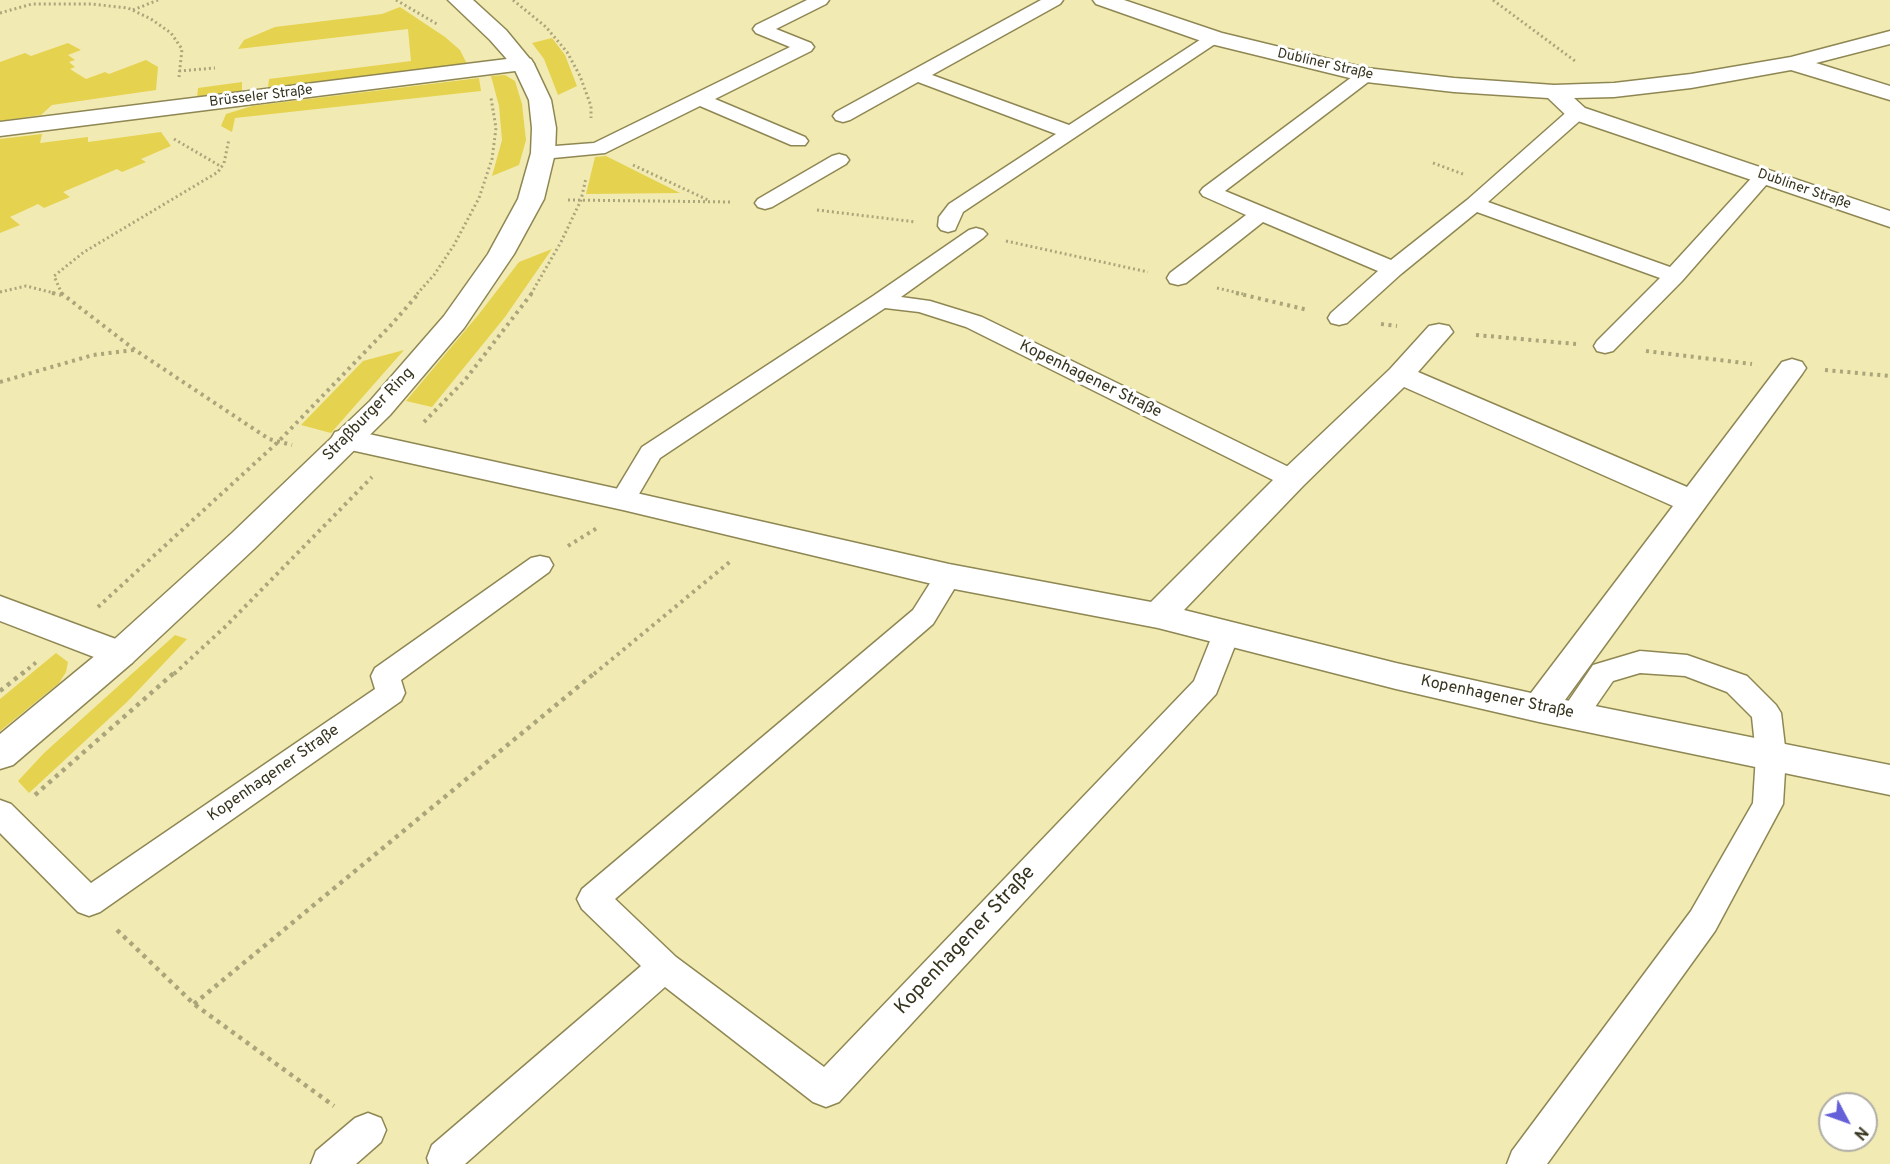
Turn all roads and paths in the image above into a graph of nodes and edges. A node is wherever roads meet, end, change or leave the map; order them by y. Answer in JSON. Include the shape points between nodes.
{"nodes":[{"id":1,"x":27,"y":0,"type":"edge"},
{"id":2,"x":158,"y":0,"type":"edge"},
{"id":3,"x":396,"y":0,"type":"edge"},
{"id":4,"x":458,"y":0,"type":"edge"},
{"id":5,"x":820,"y":0,"type":"edge"},
{"id":6,"x":1054,"y":0,"type":"edge"},
{"id":7,"x":1103,"y":0,"type":"edge"},
{"id":8,"x":1493,"y":0,"type":"edge"},
{"id":9,"x":32,"y":3,"type":"junction"},
{"id":10,"x":133,"y":10,"type":"junction"},
{"id":11,"x":0,"y":13,"type":"edge"},
{"id":12,"x":1890,"y":37,"type":"edge"},
{"id":13,"x":1215,"y":38,"type":"junction"},
{"id":14,"x":1792,"y":63,"type":"junction"},
{"id":15,"x":523,"y":64,"type":"junction"},
{"id":16,"x":216,"y":68,"type":"dead end"},
{"id":17,"x":482,"y":69,"type":"junction"},
{"id":18,"x":179,"y":70,"type":"junction"},
{"id":19,"x":1366,"y":75,"type":"junction"},
{"id":20,"x":918,"y":76,"type":"junction"},
{"id":21,"x":1614,"y":90,"type":"junction"},
{"id":22,"x":1554,"y":92,"type":"junction"},
{"id":23,"x":1890,"y":93,"type":"edge"},
{"id":24,"x":700,"y":99,"type":"junction"},
{"id":25,"x":176,"y":108,"type":"junction"},
{"id":26,"x":1577,"y":113,"type":"junction"},
{"id":27,"x":843,"y":116,"type":"dead end"},
{"id":28,"x":0,"y":129,"type":"edge"},
{"id":29,"x":1069,"y":132,"type":"junction"},
{"id":30,"x":168,"y":135,"type":"dead end"},
{"id":31,"x":229,"y":139,"type":"dead end"},
{"id":32,"x":798,"y":141,"type":"dead end"},
{"id":33,"x":598,"y":149,"type":"junction"},
{"id":34,"x":543,"y":153,"type":"junction"},
{"id":35,"x":839,"y":160,"type":"dead end"},
{"id":36,"x":222,"y":167,"type":"junction"},
{"id":37,"x":1764,"y":176,"type":"junction"},
{"id":38,"x":711,"y":201,"type":"dead end"},
{"id":39,"x":765,"y":203,"type":"dead end"},
{"id":40,"x":1474,"y":204,"type":"junction"},
{"id":41,"x":1261,"y":213,"type":"junction"},
{"id":42,"x":1890,"y":219,"type":"edge"},
{"id":43,"x":948,"y":226,"type":"dead end"},
{"id":44,"x":976,"y":234,"type":"dead end"},
{"id":45,"x":1393,"y":269,"type":"junction"},
{"id":46,"x":1674,"y":276,"type":"junction"},
{"id":47,"x":1178,"y":278,"type":"dead end"},
{"id":48,"x":0,"y":292,"type":"edge"},
{"id":49,"x":62,"y":295,"type":"junction"},
{"id":50,"x":881,"y":301,"type":"junction"},
{"id":51,"x":1339,"y":318,"type":"dead end"},
{"id":52,"x":1438,"y":332,"type":"dead end"},
{"id":53,"x":1605,"y":346,"type":"dead end"},
{"id":54,"x":135,"y":350,"type":"junction"},
{"id":55,"x":1792,"y":368,"type":"dead end"},
{"id":56,"x":1400,"y":375,"type":"junction"},
{"id":57,"x":0,"y":382,"type":"edge"},
{"id":58,"x":278,"y":442,"type":"junction"},
{"id":59,"x":338,"y":448,"type":"junction"},
{"id":60,"x":1292,"y":479,"type":"junction"},
{"id":61,"x":622,"y":500,"type":"junction"},
{"id":62,"x":1692,"y":502,"type":"junction"},
{"id":63,"x":765,"y":533,"type":"junction"},
{"id":64,"x":540,"y":564,"type":"joint"},
{"id":65,"x":949,"y":576,"type":"junction"},
{"id":66,"x":0,"y":608,"type":"edge"},
{"id":67,"x":1158,"y":616,"type":"junction"},
{"id":68,"x":1226,"y":633,"type":"junction"},
{"id":69,"x":68,"y":634,"type":"junction"},
{"id":70,"x":120,"y":654,"type":"junction"},
{"id":71,"x":0,"y":692,"type":"edge"},
{"id":72,"x":1539,"y":708,"type":"junction"},
{"id":73,"x":1574,"y":715,"type":"junction"},
{"id":74,"x":1771,"y":755,"type":"junction"},
{"id":75,"x":0,"y":756,"type":"edge"},
{"id":76,"x":1890,"y":780,"type":"edge"},
{"id":77,"x":0,"y":813,"type":"edge"},
{"id":78,"x":89,"y":902,"type":"junction"},
{"id":79,"x":664,"y":967,"type":"junction"},
{"id":80,"x":194,"y":1004,"type":"junction"},
{"id":81,"x":368,"y":1130,"type":"joint"},
{"id":82,"x":445,"y":1158,"type":"dead end"},
{"id":83,"x":329,"y":1164,"type":"edge"},
{"id":84,"x":1525,"y":1164,"type":"edge"}],
"edges":[{"from":1,"to":9,"type":"path"},
{"from":2,"to":10,"type":"path"},
{"from":3,"to":17,"type":"path","via":[[436,24]]},
{"from":4,"to":15,"type":"street","name":"Straßburger Ring","via":[[498,34]]},
{"from":5,"to":24,"type":"lane","via":[[762,29],[805,47]]},
{"from":6,"to":20,"type":"lane"},
{"from":7,"to":13,"type":"street","name":"Dubliner Straße"},
{"from":8,"to":21,"type":"path"},
{"from":9,"to":10,"type":"path","via":[[91,4]]},
{"from":9,"to":11,"type":"path"},
{"from":10,"to":18,"type":"path","via":[[171,33],[182,49]]},
{"from":12,"to":14,"type":"street","name":"Dubliner Straße"},
{"from":13,"to":19,"type":"street","name":"Dubliner Straße"},
{"from":13,"to":29,"type":"lane"},
{"from":14,"to":21,"type":"street","name":"Dubliner Straße"},
{"from":14,"to":23,"type":"street"},
{"from":15,"to":17,"type":"street","name":"Brüsseler Straße"},
{"from":15,"to":34,"type":"street","name":"Straßburger Ring","via":[[540,100]]},
{"from":16,"to":18,"type":"path"},
{"from":17,"to":25,"type":"street","name":"Brüsseler Straße"},
{"from":17,"to":58,"type":"path","via":[[496,128],[492,159],[479,198],[454,245],[391,325]]},
{"from":18,"to":25,"type":"path"},
{"from":19,"to":22,"type":"street","name":"Dubliner Straße"},
{"from":19,"to":41,"type":"lane","via":[[1210,192]]},
{"from":20,"to":27,"type":"lane"},
{"from":20,"to":29,"type":"lane"},
{"from":21,"to":22,"type":"street","name":"Dubliner Straße"},
{"from":22,"to":26,"type":"street","name":"Dubliner Straße"},
{"from":24,"to":32,"type":"lane"},
{"from":24,"to":33,"type":"lane"},
{"from":25,"to":28,"type":"street","name":"Brüsseler Straße"},
{"from":26,"to":37,"type":"street","name":"Dubliner Straße"},
{"from":26,"to":40,"type":"lane"},
{"from":29,"to":43,"type":"lane","via":[[956,208]]},
{"from":30,"to":36,"type":"path"},
{"from":31,"to":36,"type":"path"},
{"from":33,"to":34,"type":"lane"},
{"from":33,"to":38,"type":"path"},
{"from":34,"to":59,"type":"street","name":"Straßburger Ring","via":[[531,199],[501,255],[454,322],[380,408]]},
{"from":35,"to":39,"type":"lane"},
{"from":36,"to":49,"type":"path","via":[[84,252],[54,276]]},
{"from":37,"to":42,"type":"street","name":"Dubliner Straße"},
{"from":37,"to":46,"type":"lane"},
{"from":40,"to":45,"type":"lane"},
{"from":40,"to":46,"type":"lane"},
{"from":41,"to":45,"type":"lane"},
{"from":41,"to":47,"type":"lane"},
{"from":44,"to":50,"type":"lane"},
{"from":45,"to":51,"type":"lane"},
{"from":46,"to":53,"type":"lane"},
{"from":48,"to":49,"type":"path","via":[[26,286]]},
{"from":49,"to":54,"type":"path"},
{"from":50,"to":60,"type":"lane","name":"Kopenhagener Straße","via":[[922,306],[974,322]]},
{"from":50,"to":61,"type":"lane","via":[[651,453]]},
{"from":52,"to":56,"type":"street"},
{"from":54,"to":57,"type":"path","via":[[93,355]]},
{"from":54,"to":58,"type":"path"},
{"from":55,"to":62,"type":"street"},
{"from":56,"to":60,"type":"street"},
{"from":56,"to":62,"type":"street"},
{"from":58,"to":59,"type":"path"},
{"from":58,"to":69,"type":"path"},
{"from":59,"to":61,"type":"street","name":"Kopenhagener Straße"},
{"from":59,"to":70,"type":"street","name":"Straßburger Ring"},
{"from":60,"to":67,"type":"street"},
{"from":61,"to":63,"type":"street","name":"Kopenhagener Straße"},
{"from":61,"to":64,"type":"path","via":[[599,526]]},
{"from":62,"to":72,"type":"street"},
{"from":63,"to":65,"type":"street","name":"Kopenhagener Straße"},
{"from":63,"to":80,"type":"path"},
{"from":64,"to":78,"type":"lane","name":"Kopenhagener Straße","via":[[385,676],[391,693]]},
{"from":65,"to":67,"type":"street","name":"Kopenhagener Straße"},
{"from":65,"to":79,"type":"lane","name":"Kopenhagener Straße","via":[[923,617],[593,900]]},
{"from":66,"to":69,"type":"street"},
{"from":67,"to":68,"type":"street","name":"Kopenhagener Straße"},
{"from":68,"to":72,"type":"street","name":"Kopenhagener Straße"},
{"from":68,"to":79,"type":"lane","name":"Kopenhagener Straße","via":[[1206,686],[826,1090]]},
{"from":69,"to":70,"type":"street"},
{"from":69,"to":71,"type":"path"},
{"from":70,"to":75,"type":"street","name":"Straßburger Ring"},
{"from":72,"to":73,"type":"street","name":"Kopenhagener Straße"},
{"from":73,"to":74,"type":"street","name":"Kopenhagener Straße"},
{"from":73,"to":74,"type":"lane","via":[[1603,672],[1640,662],[1688,666],[1737,684],[1766,713]]},
{"from":74,"to":76,"type":"street","name":"Kopenhagener Straße"},
{"from":74,"to":84,"type":"lane","via":[[1768,804],[1703,921]]},
{"from":77,"to":78,"type":"lane"},
{"from":78,"to":80,"type":"path"},
{"from":79,"to":82,"type":"lane"},
{"from":80,"to":81,"type":"path"},
{"from":81,"to":83,"type":"lane"}]}
